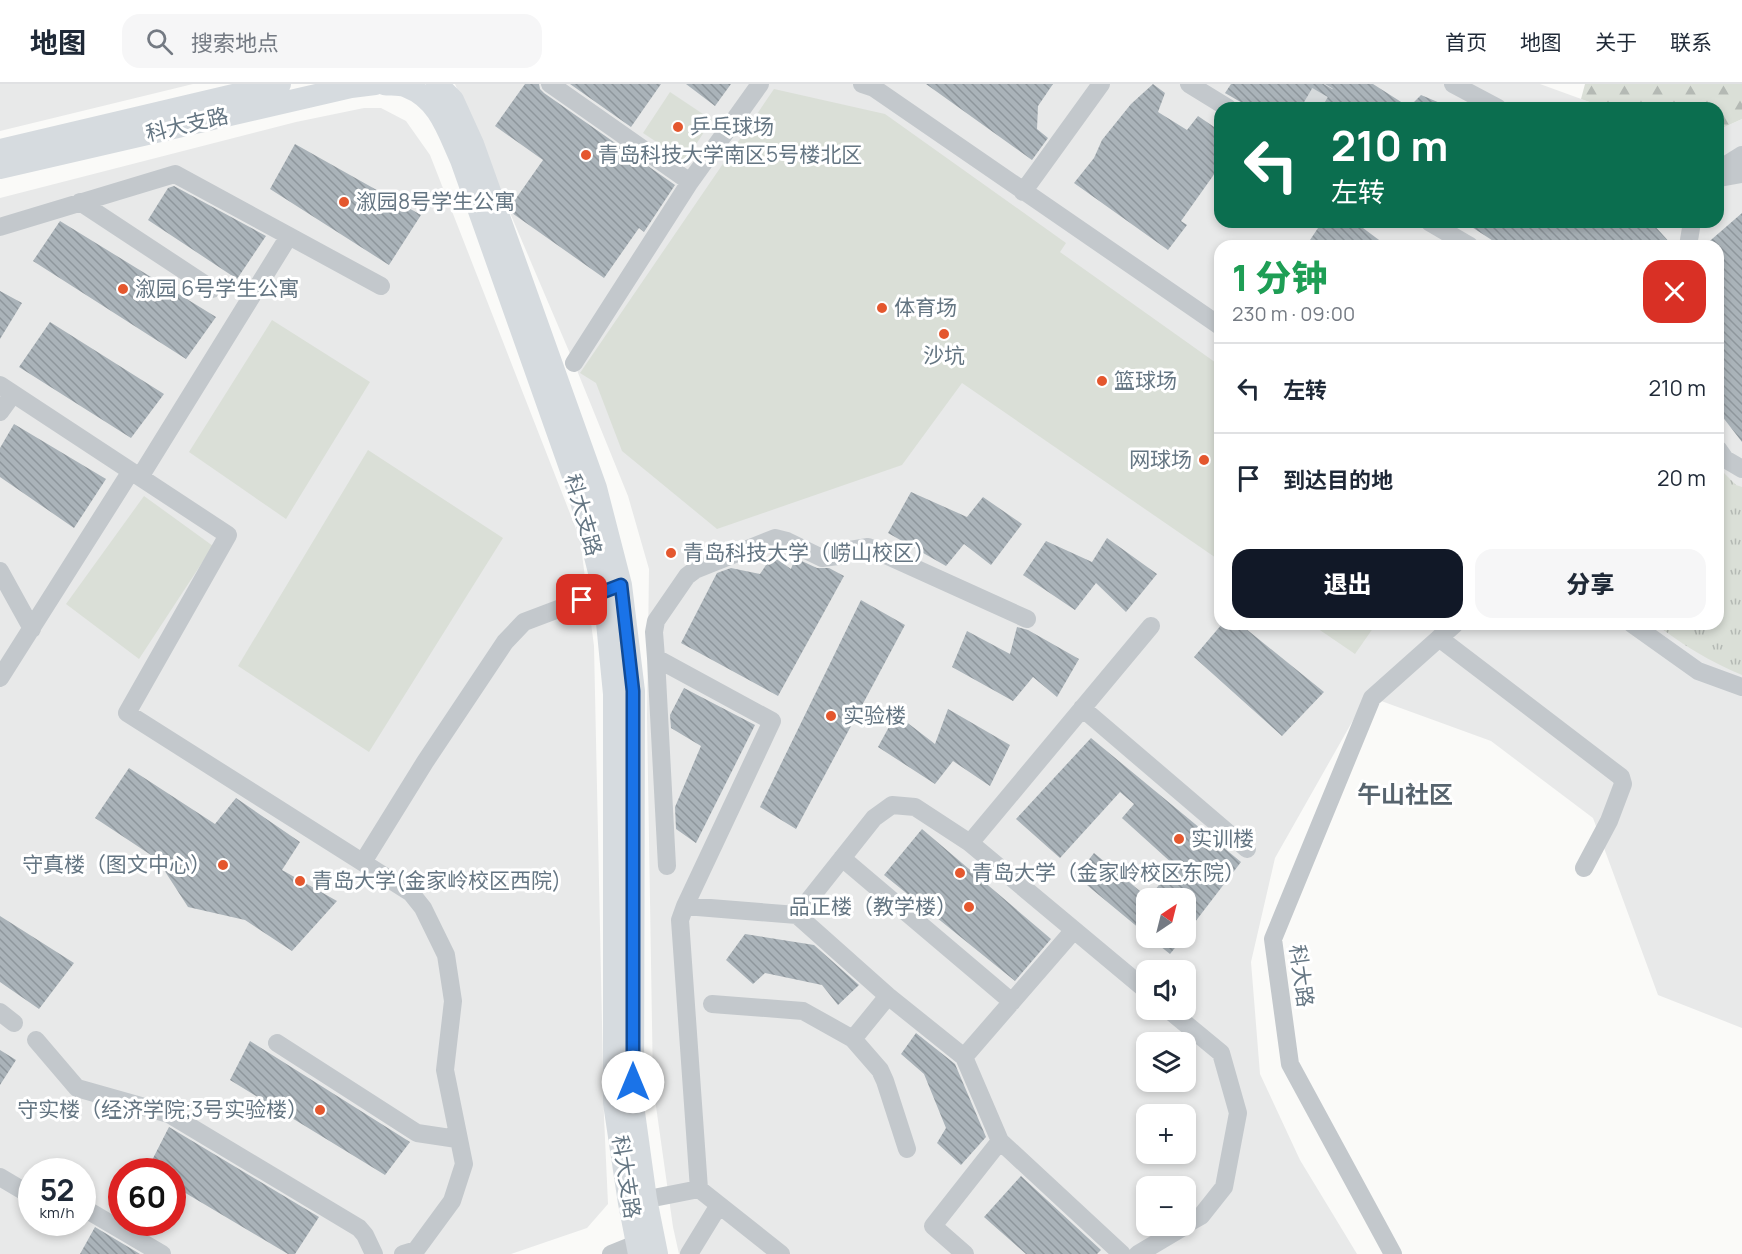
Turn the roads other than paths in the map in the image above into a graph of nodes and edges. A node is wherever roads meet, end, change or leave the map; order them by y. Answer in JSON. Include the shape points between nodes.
{"nodes":[{"id":1,"x":280,"y":84,"type":"edge"},
{"id":2,"x":375,"y":84,"type":"edge"},
{"id":3,"x":384,"y":84,"type":"edge"},
{"id":4,"x":437,"y":84,"type":"edge"},
{"id":5,"x":550,"y":84,"type":"edge"},
{"id":6,"x":760,"y":84,"type":"edge"},
{"id":7,"x":1101,"y":84,"type":"edge"},
{"id":8,"x":1190,"y":84,"type":"edge"},
{"id":9,"x":1453,"y":84,"type":"edge"},
{"id":10,"x":871,"y":85,"type":"edge"},
{"id":11,"x":1218,"y":102,"type":"edge"},
{"id":12,"x":1487,"y":102,"type":"edge"},
{"id":13,"x":0,"y":150,"type":"edge"},
{"id":14,"x":1742,"y":155,"type":"edge"},
{"id":15,"x":1724,"y":166,"type":"edge"},
{"id":16,"x":0,"y":168,"type":"edge"},
{"id":17,"x":1742,"y":174,"type":"edge"},
{"id":18,"x":1724,"y":177,"type":"edge"},
{"id":19,"x":690,"y":182,"type":"junction"},
{"id":20,"x":1023,"y":192,"type":"junction"},
{"id":21,"x":80,"y":202,"type":"junction"},
{"id":22,"x":0,"y":227,"type":"edge"},
{"id":23,"x":1439,"y":228,"type":"edge"},
{"id":24,"x":289,"y":236,"type":"junction"},
{"id":25,"x":1460,"y":240,"type":"edge"},
{"id":26,"x":381,"y":286,"type":"dead end"},
{"id":27,"x":212,"y":289,"type":"dead end"},
{"id":28,"x":1214,"y":322,"type":"edge"},
{"id":29,"x":574,"y":363,"type":"dead end"},
{"id":30,"x":6,"y":389,"type":"edge"},
{"id":31,"x":0,"y":412,"type":"edge"},
{"id":32,"x":1724,"y":458,"type":"edge"},
{"id":33,"x":1742,"y":469,"type":"edge"},
{"id":34,"x":136,"y":474,"type":"junction"},
{"id":35,"x":0,"y":571,"type":"edge"},
{"id":36,"x":613,"y":589,"type":"junction"},
{"id":37,"x":1027,"y":619,"type":"dead end"},
{"id":38,"x":1151,"y":626,"type":"dead end"},
{"id":39,"x":32,"y":628,"type":"junction"},
{"id":40,"x":1448,"y":630,"type":"edge"},
{"id":41,"x":1640,"y":630,"type":"edge"},
{"id":42,"x":1439,"y":638,"type":"junction"},
{"id":43,"x":656,"y":658,"type":"junction"},
{"id":44,"x":0,"y":678,"type":"edge"},
{"id":45,"x":1742,"y":687,"type":"edge"},
{"id":46,"x":1082,"y":708,"type":"junction"},
{"id":47,"x":970,"y":843,"type":"junction"},
{"id":48,"x":1247,"y":849,"type":"dead end"},
{"id":49,"x":842,"y":858,"type":"junction"},
{"id":50,"x":363,"y":862,"type":"junction"},
{"id":51,"x":667,"y":866,"type":"dead end"},
{"id":52,"x":1584,"y":868,"type":"dead end"},
{"id":53,"x":685,"y":906,"type":"junction"},
{"id":54,"x":797,"y":915,"type":"junction"},
{"id":55,"x":1074,"y":930,"type":"junction"},
{"id":56,"x":1136,"y":982,"type":"edge"},
{"id":57,"x":888,"y":996,"type":"junction"},
{"id":58,"x":1012,"y":1002,"type":"junction"},
{"id":59,"x":712,"y":1004,"type":"dead end"},
{"id":60,"x":1181,"y":1020,"type":"edge"},
{"id":61,"x":853,"y":1039,"type":"junction"},
{"id":62,"x":36,"y":1040,"type":"dead end"},
{"id":63,"x":278,"y":1043,"type":"dead end"},
{"id":64,"x":964,"y":1057,"type":"junction"},
{"id":65,"x":458,"y":1138,"type":"junction"},
{"id":66,"x":1000,"y":1141,"type":"junction"},
{"id":67,"x":907,"y":1149,"type":"dead end"},
{"id":68,"x":0,"y":1177,"type":"edge"},
{"id":69,"x":18,"y":1188,"type":"edge"},
{"id":70,"x":699,"y":1189,"type":"junction"},
{"id":71,"x":637,"y":1201,"type":"junction"},
{"id":72,"x":719,"y":1205,"type":"junction"},
{"id":73,"x":96,"y":1215,"type":"edge"},
{"id":74,"x":1196,"y":1219,"type":"edge"},
{"id":75,"x":1167,"y":1236,"type":"edge"},
{"id":76,"x":647,"y":1247,"type":"edge"},
{"id":77,"x":162,"y":1254,"type":"edge"},
{"id":78,"x":374,"y":1254,"type":"edge"},
{"id":79,"x":403,"y":1254,"type":"edge"},
{"id":80,"x":611,"y":1254,"type":"edge"},
{"id":81,"x":689,"y":1254,"type":"edge"},
{"id":82,"x":781,"y":1254,"type":"edge"},
{"id":83,"x":965,"y":1254,"type":"edge"},
{"id":84,"x":1122,"y":1254,"type":"edge"},
{"id":85,"x":1138,"y":1254,"type":"edge"},
{"id":86,"x":1393,"y":1254,"type":"edge"}],
"edges":[{"from":1,"to":13,"type":"main road","name":"科大支路"},
{"from":2,"to":16,"type":"main road","name":"科大支路"},
{"from":3,"to":36,"type":"main road","name":"科大支路","via":[[407,86],[429,100],[439,112],[461,160]]},
{"from":4,"to":36,"type":"main road","name":"科大支路","via":[[453,100],[473,144],[596,488]]},
{"from":5,"to":19,"type":"street"},
{"from":6,"to":19,"type":"street"},
{"from":7,"to":20,"type":"street"},
{"from":8,"to":11,"type":"street"},
{"from":9,"to":12,"type":"street"},
{"from":10,"to":20,"type":"street"},
{"from":14,"to":15,"type":"street"},
{"from":17,"to":18,"type":"street"},
{"from":19,"to":29,"type":"street"},
{"from":20,"to":28,"type":"street"},
{"from":21,"to":22,"type":"street"},
{"from":21,"to":24,"type":"street","via":[[175,174]]},
{"from":21,"to":27,"type":"street"},
{"from":23,"to":25,"type":"street"},
{"from":24,"to":26,"type":"street"},
{"from":24,"to":34,"type":"street"},
{"from":30,"to":31,"type":"street"},
{"from":30,"to":34,"type":"street"},
{"from":32,"to":33,"type":"street"},
{"from":34,"to":39,"type":"street"},
{"from":34,"to":50,"type":"street","via":[[228,535],[127,714]]},
{"from":35,"to":39,"type":"street"},
{"from":36,"to":50,"type":"street","via":[[524,622],[505,642]]},
{"from":36,"to":71,"type":"main road","name":"科大支路","via":[[614,1103]]},
{"from":37,"to":43,"type":"street","via":[[868,547],[822,558],[775,538],[687,576],[656,621]]},
{"from":38,"to":46,"type":"street"},
{"from":39,"to":44,"type":"street"},
{"from":40,"to":42,"type":"street"},
{"from":41,"to":45,"type":"street","via":[[1698,672]]},
{"from":42,"to":52,"type":"street","via":[[1620,777],[1623,784],[1609,821]]},
{"from":42,"to":86,"type":"street","name":"科大路","via":[[1372,698],[1273,939],[1290,1064]]},
{"from":43,"to":51,"type":"street"},
{"from":43,"to":53,"type":"street","via":[[772,721]]},
{"from":46,"to":47,"type":"street"},
{"from":46,"to":48,"type":"street"},
{"from":47,"to":49,"type":"street","via":[[915,807],[892,805],[874,818]]},
{"from":47,"to":55,"type":"street"},
{"from":49,"to":54,"type":"street"},
{"from":49,"to":58,"type":"street"},
{"from":50,"to":65,"type":"street","via":[[411,893],[423,908],[446,955],[453,1001],[445,1070]]},
{"from":53,"to":54,"type":"street"},
{"from":53,"to":70,"type":"street","via":[[680,920]]},
{"from":54,"to":57,"type":"street"},
{"from":55,"to":56,"type":"street"},
{"from":55,"to":58,"type":"street"},
{"from":57,"to":61,"type":"street"},
{"from":57,"to":64,"type":"street"},
{"from":58,"to":64,"type":"street"},
{"from":59,"to":61,"type":"street","via":[[803,1011]]},
{"from":60,"to":74,"type":"street","via":[[1221,1053],[1238,1113],[1224,1187]]},
{"from":61,"to":67,"type":"street","via":[[885,1081]]},
{"from":62,"to":78,"type":"street","via":[[77,1088],[169,1114],[359,1228]]},
{"from":63,"to":65,"type":"street","via":[[417,1133]]},
{"from":64,"to":66,"type":"street"},
{"from":65,"to":79,"type":"street","via":[[464,1164],[452,1201],[416,1250]]},
{"from":66,"to":83,"type":"street","via":[[933,1226]]},
{"from":66,"to":84,"type":"street"},
{"from":68,"to":69,"type":"street"},
{"from":70,"to":71,"type":"street"},
{"from":70,"to":72,"type":"street"},
{"from":71,"to":76,"type":"main road","name":"科大支路"},
{"from":72,"to":81,"type":"street"},
{"from":72,"to":82,"type":"street"},
{"from":73,"to":77,"type":"street"},
{"from":75,"to":85,"type":"street"},
{"from":76,"to":80,"type":"street"}]}
